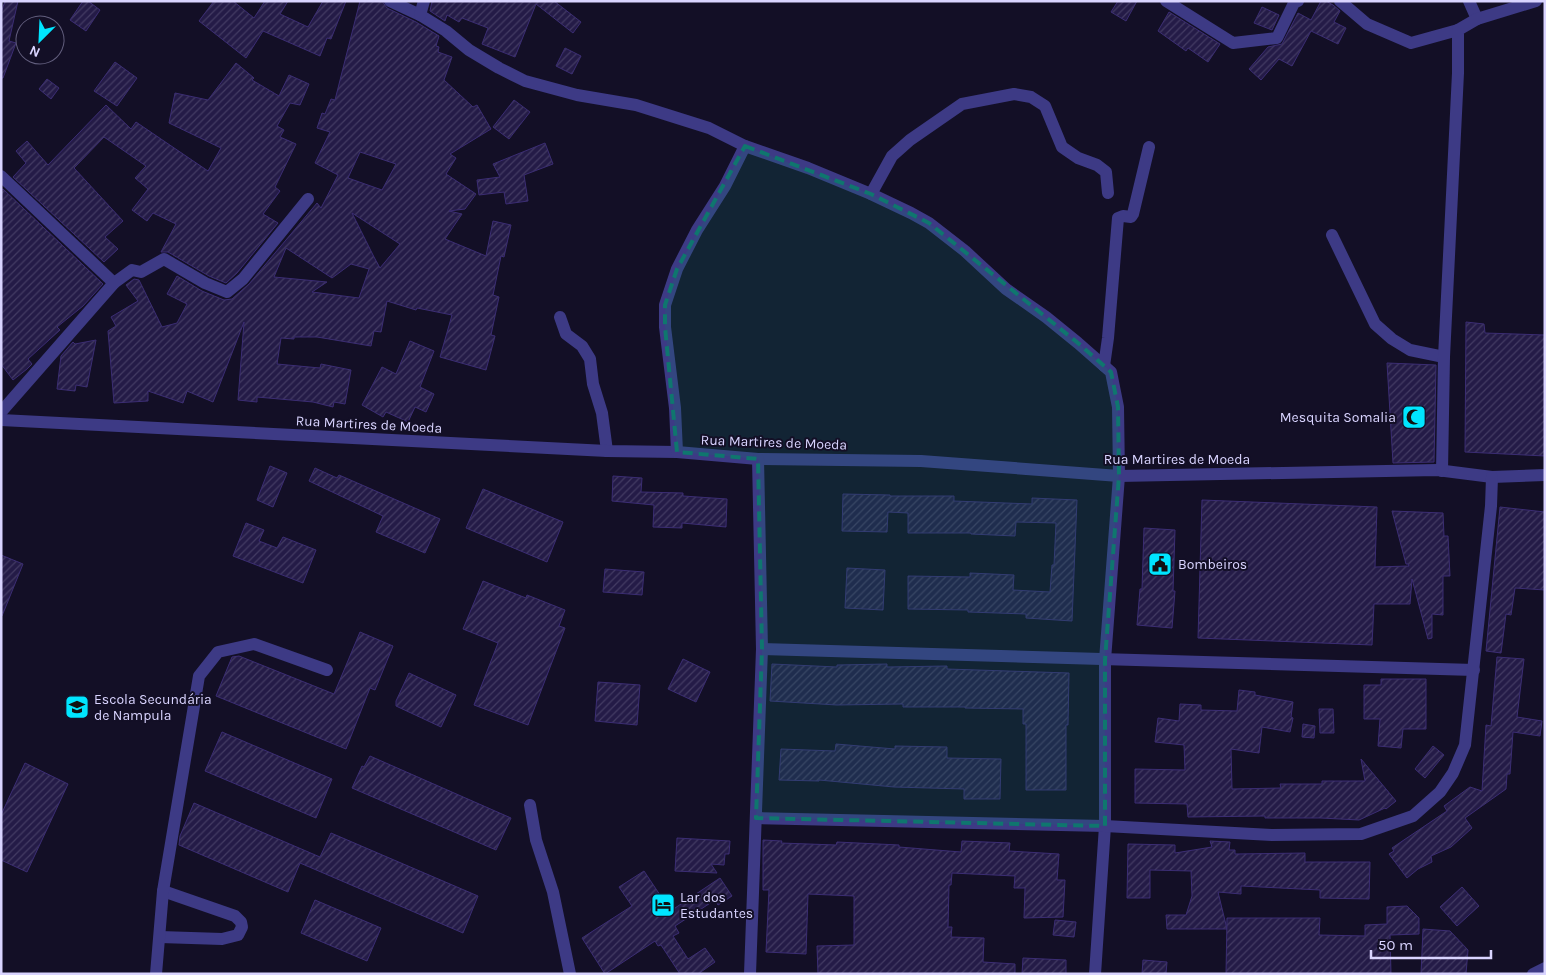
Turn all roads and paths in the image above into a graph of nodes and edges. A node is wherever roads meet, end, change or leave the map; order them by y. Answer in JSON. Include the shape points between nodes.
{"nodes":[{"id":1,"x":390,"y":1,"type":"edge"},
{"id":2,"x":424,"y":1,"type":"edge"},
{"id":3,"x":1166,"y":1,"type":"edge"},
{"id":4,"x":1298,"y":1,"type":"edge"},
{"id":5,"x":1340,"y":1,"type":"edge"},
{"id":6,"x":1469,"y":1,"type":"edge"},
{"id":7,"x":1536,"y":1,"type":"edge"},
{"id":8,"x":420,"y":15,"type":"junction"},
{"id":9,"x":1477,"y":18,"type":"junction"},
{"id":10,"x":1458,"y":30,"type":"junction"},
{"id":11,"x":745,"y":146,"type":"junction"},
{"id":12,"x":1149,"y":147,"type":"dead end"},
{"id":13,"x":1,"y":176,"type":"edge"},
{"id":14,"x":1108,"y":193,"type":"dead end"},
{"id":15,"x":871,"y":194,"type":"junction"},
{"id":16,"x":308,"y":199,"type":"dead end"},
{"id":17,"x":1332,"y":235,"type":"dead end"},
{"id":18,"x":114,"y":283,"type":"junction"},
{"id":19,"x":560,"y":317,"type":"dead end"},
{"id":20,"x":1444,"y":357,"type":"junction"},
{"id":21,"x":1104,"y":366,"type":"junction"},
{"id":22,"x":1,"y":412,"type":"edge"},
{"id":23,"x":1,"y":420,"type":"edge"},
{"id":24,"x":607,"y":451,"type":"junction"},
{"id":25,"x":677,"y":452,"type":"junction"},
{"id":26,"x":758,"y":459,"type":"junction"},
{"id":27,"x":1442,"y":471,"type":"junction"},
{"id":28,"x":1545,"y":475,"type":"edge"},
{"id":29,"x":1119,"y":476,"type":"junction"},
{"id":30,"x":1492,"y":477,"type":"junction"},
{"id":31,"x":762,"y":649,"type":"junction"},
{"id":32,"x":1105,"y":660,"type":"junction"},
{"id":33,"x":327,"y":670,"type":"dead end"},
{"id":34,"x":1474,"y":670,"type":"junction"},
{"id":35,"x":530,"y":805,"type":"dead end"},
{"id":36,"x":756,"y":818,"type":"junction"},
{"id":37,"x":1105,"y":826,"type":"junction"},
{"id":38,"x":163,"y":891,"type":"junction"},
{"id":39,"x":160,"y":937,"type":"junction"},
{"id":40,"x":1545,"y":968,"type":"edge"},
{"id":41,"x":156,"y":974,"type":"edge"},
{"id":42,"x":570,"y":974,"type":"edge"},
{"id":43,"x":750,"y":974,"type":"edge"},
{"id":44,"x":1095,"y":974,"type":"edge"},
{"id":45,"x":1533,"y":974,"type":"edge"}],
"edges":[{"from":1,"to":8,"type":"street"},
{"from":2,"to":8,"type":"street"},
{"from":3,"to":4,"type":"street","via":[[1233,43],[1277,38]]},
{"from":5,"to":10,"type":"street","via":[[1367,24],[1411,43]]},
{"from":6,"to":9,"type":"street"},
{"from":7,"to":9,"type":"street"},
{"from":8,"to":11,"type":"street","via":[[468,50],[525,81],[578,96],[636,105],[709,128]]},
{"from":9,"to":10,"type":"street"},
{"from":10,"to":20,"type":"street"},
{"from":11,"to":15,"type":"street"},
{"from":11,"to":25,"type":"street","via":[[676,268],[665,305]]},
{"from":12,"to":21,"type":"street","via":[[1133,214],[1118,218]]},
{"from":13,"to":18,"type":"street"},
{"from":14,"to":15,"type":"street","via":[[1106,172],[1062,148],[1045,106],[1031,97],[1014,94],[962,104],[922,131],[892,156]]},
{"from":15,"to":21,"type":"street","via":[[929,223]]},
{"from":16,"to":18,"type":"street","via":[[243,279],[227,292],[164,259],[142,272],[132,270]]},
{"from":17,"to":20,"type":"street","via":[[1375,324],[1410,350]]},
{"from":18,"to":22,"type":"street"},
{"from":19,"to":24,"type":"street","via":[[566,334],[582,346],[590,359]]},
{"from":20,"to":27,"type":"street"},
{"from":21,"to":29,"type":"street","via":[[1111,372],[1118,407]]},
{"from":23,"to":24,"type":"street","name":"Rua Martires de Moeda"},
{"from":24,"to":25,"type":"street","name":"Rua Martires de Moeda"},
{"from":25,"to":26,"type":"street","name":"Rua Martires de Moeda"},
{"from":26,"to":29,"type":"street","name":"Rua Martires de Moeda","via":[[920,461]]},
{"from":26,"to":31,"type":"street"},
{"from":27,"to":29,"type":"street","name":"Rua Martires de Moeda"},
{"from":27,"to":30,"type":"street","name":"Rua Martires de Moeda"},
{"from":28,"to":30,"type":"street","name":"Rua Martires de Moeda"},
{"from":29,"to":32,"type":"street"},
{"from":30,"to":34,"type":"street"},
{"from":31,"to":32,"type":"street"},
{"from":31,"to":36,"type":"street"},
{"from":32,"to":34,"type":"street"},
{"from":32,"to":37,"type":"street"},
{"from":33,"to":38,"type":"street","via":[[254,644],[218,652],[199,676]]},
{"from":34,"to":37,"type":"street","via":[[1466,745],[1440,792],[1413,816],[1361,834],[1338,835],[1272,835]]},
{"from":35,"to":42,"type":"street"},
{"from":36,"to":37,"type":"street"},
{"from":36,"to":43,"type":"street"},
{"from":37,"to":44,"type":"street"},
{"from":38,"to":39,"type":"street"},
{"from":38,"to":39,"type":"street","via":[[235,916],[242,927],[238,935],[222,939]]},
{"from":39,"to":41,"type":"street"},
{"from":40,"to":45,"type":"street"}]}
